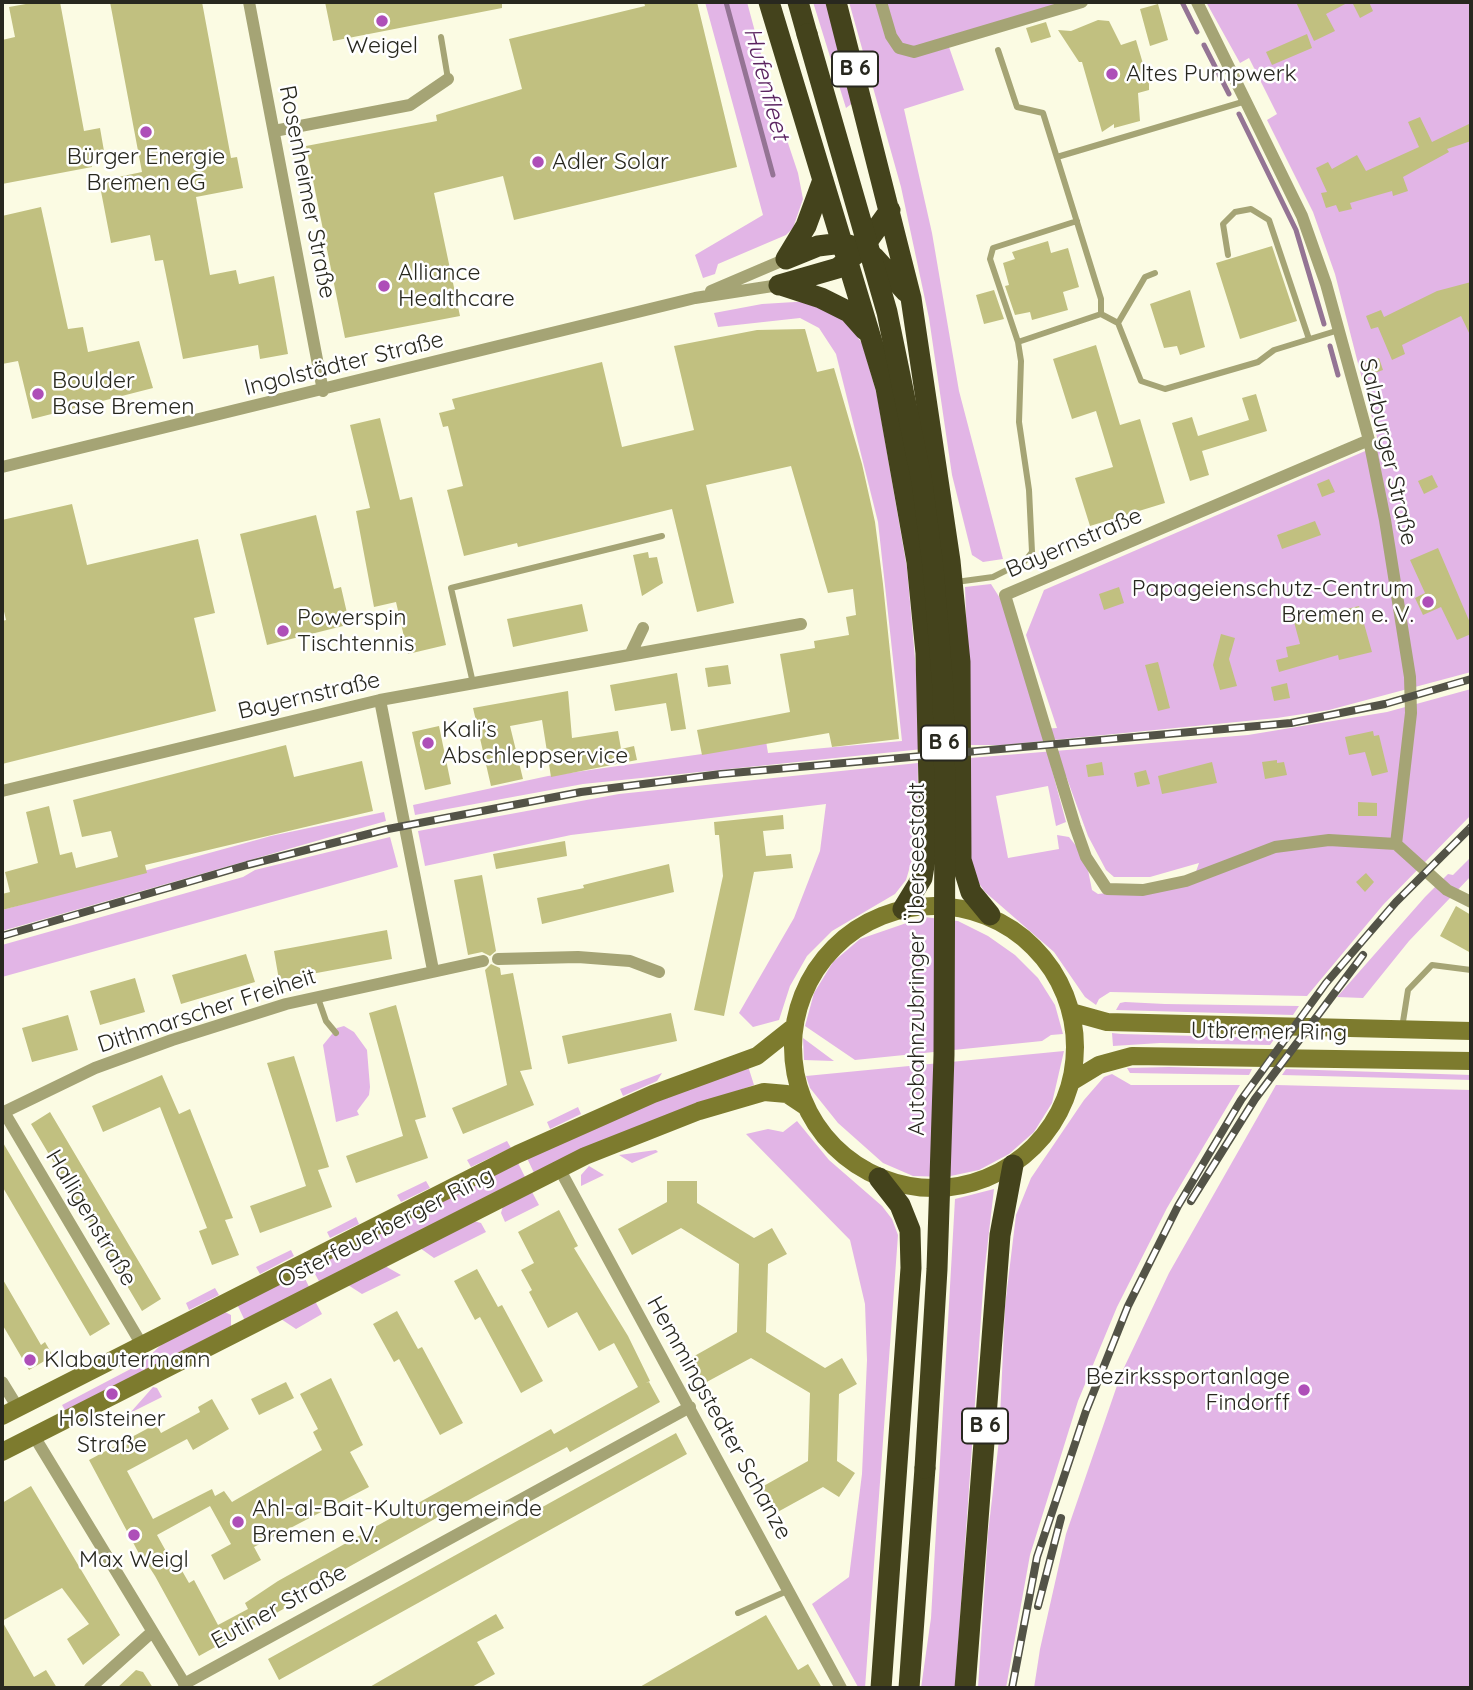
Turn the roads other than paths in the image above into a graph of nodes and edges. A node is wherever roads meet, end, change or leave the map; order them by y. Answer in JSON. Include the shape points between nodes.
{"nodes":[{"id":1,"x":249,"y":2,"type":"edge"},
{"id":2,"x":769,"y":2,"type":"edge"},
{"id":3,"x":798,"y":2,"type":"edge"},
{"id":4,"x":836,"y":2,"type":"edge"},
{"id":5,"x":881,"y":2,"type":"edge"},
{"id":6,"x":1082,"y":2,"type":"edge"},
{"id":7,"x":1197,"y":2,"type":"edge"},
{"id":8,"x":441,"y":37,"type":"dead end"},
{"id":9,"x":998,"y":50,"type":"dead end"},
{"id":10,"x":448,"y":79,"type":"joint"},
{"id":11,"x":1248,"y":100,"type":"junction"},
{"id":12,"x":274,"y":131,"type":"junction"},
{"id":13,"x":1057,"y":157,"type":"junction"},
{"id":14,"x":823,"y":180,"type":"junction"},
{"id":15,"x":890,"y":210,"type":"junction"},
{"id":16,"x":1077,"y":221,"type":"junction"},
{"id":17,"x":851,"y":251,"type":"junction"},
{"id":18,"x":1228,"y":255,"type":"dead end"},
{"id":19,"x":786,"y":259,"type":"junction"},
{"id":20,"x":1156,"y":274,"type":"dead end"},
{"id":21,"x":779,"y":285,"type":"junction"},
{"id":22,"x":911,"y":298,"type":"junction"},
{"id":23,"x":695,"y":299,"type":"junction"},
{"id":24,"x":1101,"y":314,"type":"junction"},
{"id":25,"x":1118,"y":323,"type":"junction"},
{"id":26,"x":1339,"y":330,"type":"junction"},
{"id":27,"x":869,"y":334,"type":"junction"},
{"id":28,"x":1309,"y":339,"type":"junction"},
{"id":29,"x":1018,"y":342,"type":"junction"},
{"id":30,"x":323,"y":391,"type":"junction"},
{"id":31,"x":1369,"y":440,"type":"junction"},
{"id":32,"x":2,"y":467,"type":"edge"},
{"id":33,"x":662,"y":536,"type":"dead end"},
{"id":34,"x":952,"y":582,"type":"junction"},
{"id":35,"x":801,"y":624,"type":"dead end"},
{"id":36,"x":643,"y":628,"type":"dead end"},
{"id":37,"x":630,"y":655,"type":"junction"},
{"id":38,"x":473,"y":683,"type":"junction"},
{"id":39,"x":380,"y":700,"type":"junction"},
{"id":40,"x":2,"y":791,"type":"edge"},
{"id":41,"x":1396,"y":844,"type":"junction"},
{"id":42,"x":1471,"y":902,"type":"edge"},
{"id":43,"x":903,"y":909,"type":"junction"},
{"id":44,"x":990,"y":915,"type":"junction"},
{"id":45,"x":498,"y":959,"type":"dead end"},
{"id":46,"x":483,"y":961,"type":"dead end"},
{"id":47,"x":433,"y":970,"type":"junction"},
{"id":48,"x":1471,"y":971,"type":"edge"},
{"id":49,"x":659,"y":972,"type":"dead end"},
{"id":50,"x":318,"y":996,"type":"junction"},
{"id":51,"x":1071,"y":1012,"type":"junction"},
{"id":52,"x":791,"y":1029,"type":"junction"},
{"id":53,"x":1401,"y":1029,"type":"junction"},
{"id":54,"x":1471,"y":1031,"type":"edge"},
{"id":55,"x":336,"y":1033,"type":"dead end"},
{"id":56,"x":1471,"y":1061,"type":"edge"},
{"id":57,"x":1071,"y":1082,"type":"junction"},
{"id":58,"x":805,"y":1106,"type":"junction"},
{"id":59,"x":3,"y":1112,"type":"edge"},
{"id":60,"x":1013,"y":1165,"type":"junction"},
{"id":61,"x":559,"y":1168,"type":"junction"},
{"id":62,"x":879,"y":1178,"type":"junction"},
{"id":63,"x":227,"y":1301,"type":"junction"},
{"id":64,"x":242,"y":1329,"type":"junction"},
{"id":65,"x":142,"y":1345,"type":"junction"},
{"id":66,"x":2,"y":1382,"type":"edge"},
{"id":67,"x":690,"y":1407,"type":"junction"},
{"id":68,"x":10,"y":1412,"type":"edge"},
{"id":69,"x":34,"y":1436,"type":"junction"},
{"id":70,"x":2,"y":1452,"type":"edge"},
{"id":71,"x":789,"y":1590,"type":"junction"},
{"id":72,"x":738,"y":1613,"type":"dead end"},
{"id":73,"x":152,"y":1632,"type":"junction"},
{"id":74,"x":185,"y":1686,"type":"edge"},
{"id":75,"x":90,"y":1688,"type":"edge"},
{"id":76,"x":841,"y":1688,"type":"edge"},
{"id":77,"x":881,"y":1688,"type":"edge"},
{"id":78,"x":909,"y":1688,"type":"edge"},
{"id":79,"x":965,"y":1688,"type":"edge"}],
"edges":[{"from":1,"to":12,"type":"street","name":"Rosenheimer Straße"},
{"from":2,"to":14,"type":"highway","number":"B 6"},
{"from":3,"to":78,"type":"highway","name":"Autobahnzubringer Überseestadt","number":"B 6","bridge":true,"via":[[890,324],[922,482],[943,689],[946,792],[940,1202]]},
{"from":4,"to":15,"type":"highway","number":"B 6"},
{"from":5,"to":6,"type":"street","via":[[891,36],[899,48],[914,52]]},
{"from":7,"to":11,"type":"street","name":"Salzburger Straße"},
{"from":8,"to":10,"type":"lane"},
{"from":9,"to":13,"type":"lane","via":[[1017,107],[1043,113]]},
{"from":10,"to":12,"type":"street","via":[[410,105]]},
{"from":11,"to":13,"type":"lane"},
{"from":11,"to":26,"type":"street","name":"Salzburger Straße","via":[[1302,216]]},
{"from":12,"to":30,"type":"street","name":"Rosenheimer Straße"},
{"from":13,"to":16,"type":"lane"},
{"from":14,"to":17,"type":"highway","number":"B 6"},
{"from":14,"to":19,"type":"highway","via":[[806,226]]},
{"from":15,"to":17,"type":"highway"},
{"from":15,"to":22,"type":"highway","number":"B 6"},
{"from":16,"to":24,"type":"lane","via":[[1101,299]]},
{"from":16,"to":29,"type":"lane","via":[[993,248],[990,259]]},
{"from":17,"to":19,"type":"highway","via":[[818,246]]},
{"from":17,"to":21,"type":"highway","via":[[838,268]]},
{"from":17,"to":22,"type":"highway","via":[[889,271]]},
{"from":17,"to":27,"type":"highway","number":"B 6"},
{"from":18,"to":28,"type":"lane","via":[[1223,224],[1235,212],[1251,209],[1269,220]]},
{"from":19,"to":23,"type":"street","name":"Ingolstädter Straße"},
{"from":20,"to":25,"type":"lane","via":[[1145,277]]},
{"from":21,"to":23,"type":"street","name":"Ingolstädter Straße"},
{"from":21,"to":27,"type":"highway","number":"B 6","via":[[849,312]]},
{"from":22,"to":34,"type":"highway","number":"B 6"},
{"from":23,"to":30,"type":"street","name":"Ingolstädter Straße"},
{"from":24,"to":25,"type":"lane"},
{"from":24,"to":29,"type":"lane"},
{"from":25,"to":28,"type":"lane","via":[[1141,381],[1165,389],[1258,362],[1274,350]]},
{"from":26,"to":28,"type":"lane"},
{"from":26,"to":31,"type":"street","name":"Salzburger Straße"},
{"from":27,"to":43,"type":"highway","number":"B 6","via":[[886,388],[917,562],[926,653],[930,829],[922,878]]},
{"from":29,"to":34,"type":"lane","via":[[1019,422],[1032,552],[1025,561],[993,577]]},
{"from":30,"to":32,"type":"street","name":"Ingolstädter Straße"},
{"from":31,"to":41,"type":"street","name":"Salzburger Straße","via":[[1409,677],[1411,713]]},
{"from":31,"to":41,"type":"street","name":"Bayernstraße","via":[[1005,595],[1074,826],[1086,857],[1107,889],[1143,890],[1185,881],[1275,847],[1329,841]]},
{"from":33,"to":38,"type":"lane","via":[[452,588]]},
{"from":34,"to":44,"type":"highway","number":"B 6","via":[[960,662],[961,860],[971,892]]},
{"from":35,"to":37,"type":"street","name":"Bayernstraße"},
{"from":36,"to":37,"type":"street"},
{"from":37,"to":38,"type":"street","name":"Bayernstraße"},
{"from":38,"to":39,"type":"street","name":"Bayernstraße"},
{"from":39,"to":40,"type":"street","name":"Bayernstraße"},
{"from":39,"to":47,"type":"street"},
{"from":41,"to":42,"type":"street","via":[[1447,890]]},
{"from":43,"to":44,"type":"main road","via":[[945,906]]},
{"from":43,"to":52,"type":"main road","via":[[872,919],[844,937],[821,960],[804,989]]},
{"from":44,"to":51,"type":"main road","via":[[1040,953],[1059,981]]},
{"from":45,"to":49,"type":"street","via":[[630,961]]},
{"from":46,"to":47,"type":"street","name":"Dithmarscher Freiheit"},
{"from":47,"to":50,"type":"street","name":"Dithmarscher Freiheit"},
{"from":48,"to":53,"type":"lane","via":[[1432,965],[1408,990]]},
{"from":50,"to":55,"type":"lane","via":[[326,1021]]},
{"from":50,"to":59,"type":"street","name":"Dithmarscher Freiheit","via":[[161,1043],[95,1068]]},
{"from":51,"to":53,"type":"main road","name":"Utbremer Ring","via":[[1107,1022]]},
{"from":51,"to":57,"type":"main road","via":[[1076,1046]]},
{"from":52,"to":58,"type":"main road","via":[[793,1072]]},
{"from":52,"to":63,"type":"main road","name":"Osterfeuerberger Ring","via":[[757,1056],[653,1094],[518,1154]]},
{"from":53,"to":54,"type":"main road","name":"Utbremer Ring"},
{"from":56,"to":57,"type":"main road","name":"Utbremer Ring","via":[[1132,1056],[1099,1065]]},
{"from":57,"to":60,"type":"main road","via":[[1059,1114],[1039,1143]]},
{"from":58,"to":61,"type":"main road","name":"Osterfeuerberger Ring","via":[[787,1094],[764,1092],[627,1138]]},
{"from":58,"to":62,"type":"main road","via":[[841,1150]]},
{"from":59,"to":65,"type":"street","name":"Halligenstraße"},
{"from":60,"to":62,"type":"main road","via":[[960,1187],[908,1187]]},
{"from":60,"to":79,"type":"highway","number":"B 6","via":[[1000,1234]]},
{"from":61,"to":64,"type":"main road","name":"Osterfeuerberger Ring"},
{"from":61,"to":67,"type":"street","name":"Hemmingstedter Schanze"},
{"from":62,"to":77,"type":"highway","via":[[900,1205],[910,1230],[911,1268]]},
{"from":63,"to":64,"type":"main road"},
{"from":63,"to":65,"type":"main road","name":"Osterfeuerberger Ring"},
{"from":64,"to":69,"type":"main road","name":"Osterfeuerberger Ring"},
{"from":65,"to":68,"type":"main road","name":"Osterfeuerberger Ring"},
{"from":66,"to":68,"type":"street"},
{"from":67,"to":71,"type":"street","name":"Hemmingstedter Schanze"},
{"from":67,"to":74,"type":"street","name":"Eutiner Straße"},
{"from":68,"to":69,"type":"main road"},
{"from":69,"to":70,"type":"main road","name":"Osterfeuerberger Ring"},
{"from":69,"to":73,"type":"street"},
{"from":71,"to":72,"type":"lane"},
{"from":71,"to":76,"type":"street","name":"Hemmingstedter Schanze"},
{"from":73,"to":74,"type":"street"},
{"from":73,"to":75,"type":"street"}]}
